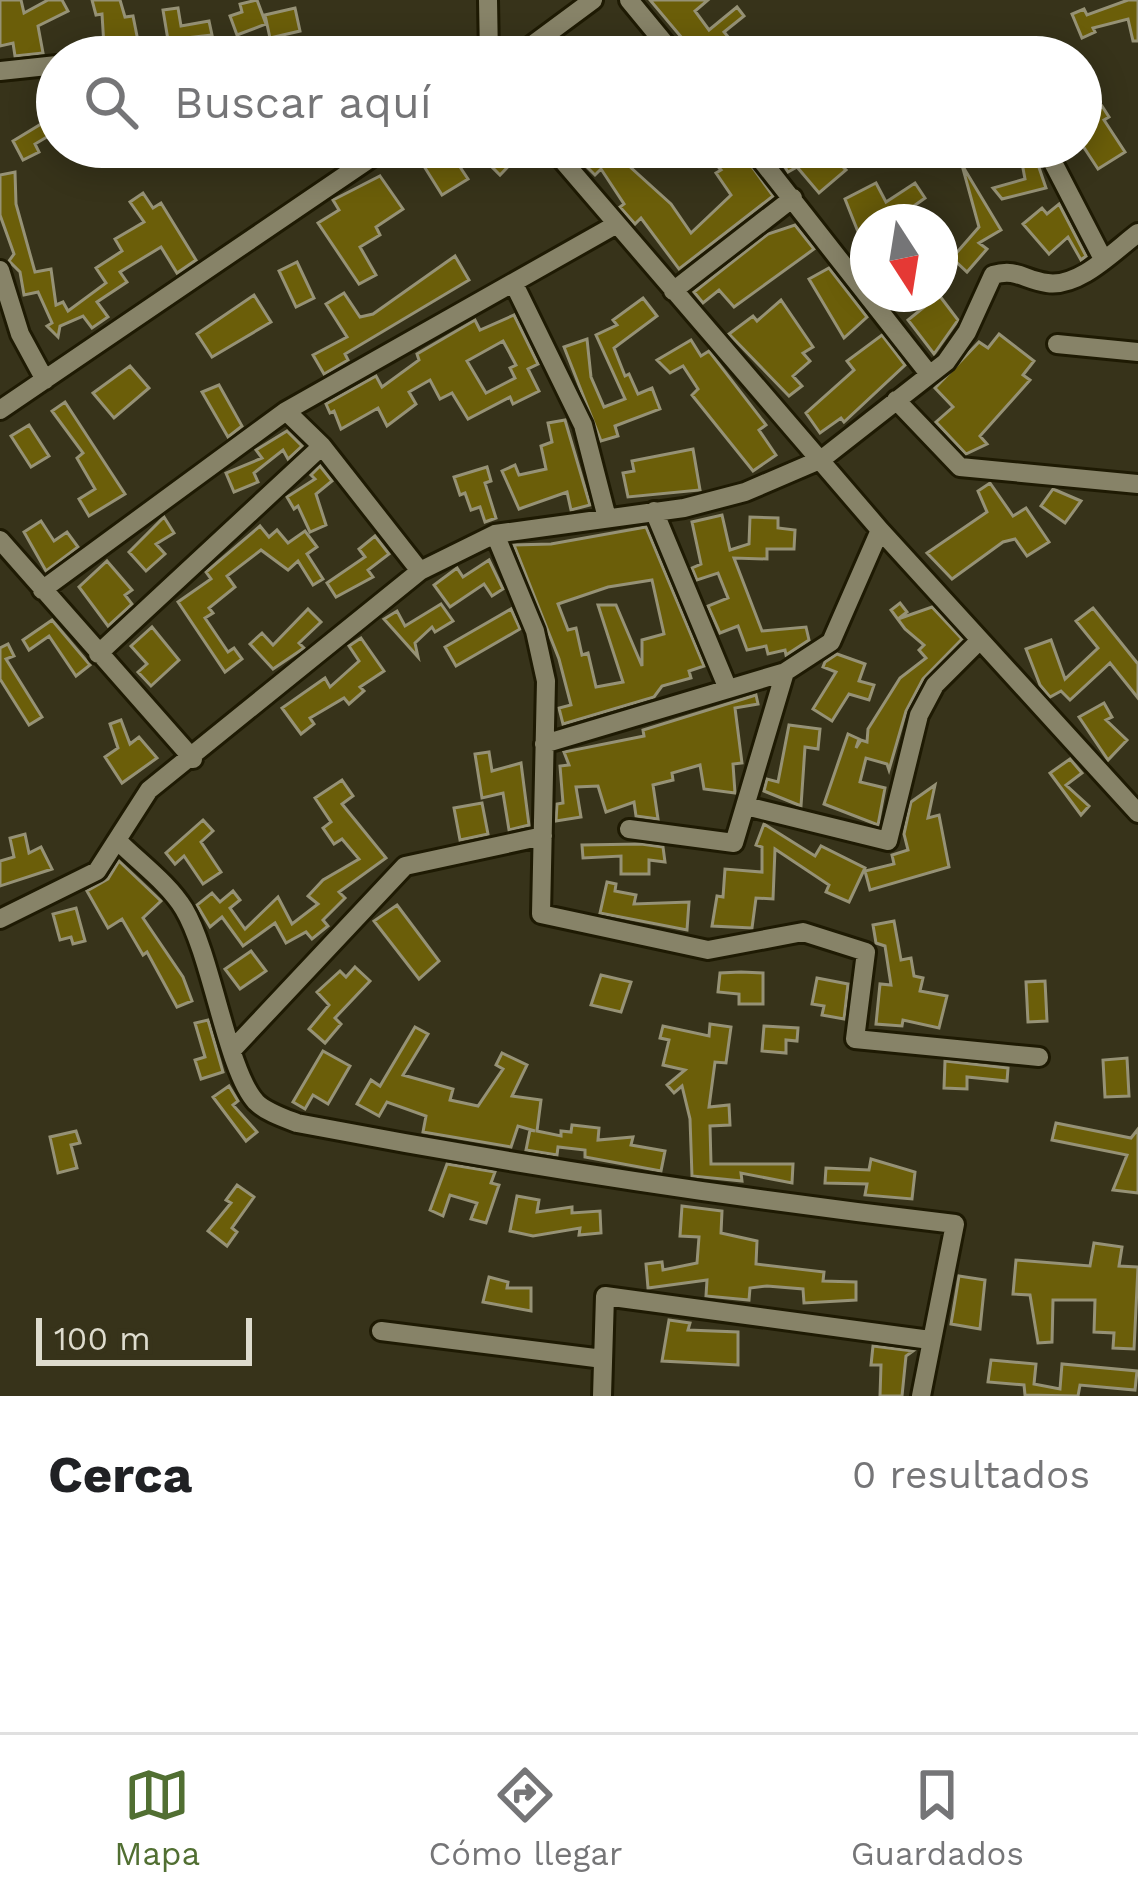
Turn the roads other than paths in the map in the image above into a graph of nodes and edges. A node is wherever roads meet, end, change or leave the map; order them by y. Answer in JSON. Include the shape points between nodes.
{"nodes":[{"id":1,"x":488,"y":0,"type":"edge"},
{"id":2,"x":592,"y":0,"type":"edge"},
{"id":3,"x":629,"y":0,"type":"edge"},
{"id":4,"x":489,"y":36,"type":"edge"},
{"id":5,"x":544,"y":36,"type":"edge"},
{"id":6,"x":659,"y":36,"type":"edge"},
{"id":7,"x":36,"y":67,"type":"edge"},
{"id":8,"x":0,"y":70,"type":"edge"},
{"id":9,"x":356,"y":168,"type":"edge"},
{"id":10,"x":569,"y":168,"type":"edge"},
{"id":11,"x":768,"y":168,"type":"edge"},
{"id":12,"x":1056,"y":168,"type":"edge"},
{"id":13,"x":793,"y":198,"type":"junction"},
{"id":14,"x":617,"y":224,"type":"junction"},
{"id":15,"x":1138,"y":233,"type":"edge"},
{"id":16,"x":1103,"y":259,"type":"junction"},
{"id":17,"x":0,"y":270,"type":"edge"},
{"id":18,"x":514,"y":284,"type":"junction"},
{"id":19,"x":673,"y":290,"type":"junction"},
{"id":20,"x":1057,"y":344,"type":"dead end"},
{"id":21,"x":1138,"y":352,"type":"edge"},
{"id":22,"x":929,"y":374,"type":"junction"},
{"id":23,"x":45,"y":380,"type":"junction"},
{"id":24,"x":896,"y":400,"type":"junction"},
{"id":25,"x":0,"y":410,"type":"edge"},
{"id":26,"x":286,"y":411,"type":"junction"},
{"id":27,"x":322,"y":446,"type":"junction"},
{"id":28,"x":822,"y":459,"type":"junction"},
{"id":29,"x":1138,"y":484,"type":"edge"},
{"id":30,"x":654,"y":512,"type":"junction"},
{"id":31,"x":607,"y":518,"type":"junction"},
{"id":32,"x":880,"y":530,"type":"junction"},
{"id":33,"x":495,"y":533,"type":"junction"},
{"id":34,"x":0,"y":540,"type":"edge"},
{"id":35,"x":420,"y":571,"type":"junction"},
{"id":36,"x":42,"y":590,"type":"junction"},
{"id":37,"x":980,"y":640,"type":"junction"},
{"id":38,"x":98,"y":654,"type":"junction"},
{"id":39,"x":784,"y":672,"type":"junction"},
{"id":40,"x":728,"y":689,"type":"junction"},
{"id":41,"x":544,"y":744,"type":"junction"},
{"id":42,"x":193,"y":760,"type":"junction"},
{"id":43,"x":746,"y":806,"type":"junction"},
{"id":44,"x":1138,"y":813,"type":"edge"},
{"id":45,"x":629,"y":829,"type":"dead end"},
{"id":46,"x":544,"y":836,"type":"junction"},
{"id":47,"x":118,"y":842,"type":"junction"},
{"id":48,"x":0,"y":919,"type":"edge"},
{"id":49,"x":234,"y":1048,"type":"junction"},
{"id":50,"x":1039,"y":1057,"type":"dead end"},
{"id":51,"x":381,"y":1331,"type":"dead end"},
{"id":52,"x":930,"y":1340,"type":"junction"},
{"id":53,"x":603,"y":1359,"type":"junction"},
{"id":54,"x":602,"y":1396,"type":"edge"},
{"id":55,"x":921,"y":1396,"type":"edge"}],
"edges":[{"from":1,"to":4,"type":"street"},
{"from":2,"to":5,"type":"street"},
{"from":3,"to":6,"type":"street"},
{"from":7,"to":8,"type":"street"},
{"from":9,"to":23,"type":"street"},
{"from":10,"to":14,"type":"street"},
{"from":11,"to":13,"type":"street"},
{"from":12,"to":16,"type":"street"},
{"from":13,"to":19,"type":"street"},
{"from":13,"to":22,"type":"street"},
{"from":14,"to":18,"type":"street"},
{"from":14,"to":19,"type":"street"},
{"from":15,"to":16,"type":"street"},
{"from":16,"to":22,"type":"street","via":[[1077,278],[1050,284],[1012,270],[993,275],[958,348]]},
{"from":17,"to":23,"type":"street"},
{"from":18,"to":26,"type":"street"},
{"from":18,"to":31,"type":"street","via":[[583,425]]},
{"from":19,"to":28,"type":"street"},
{"from":20,"to":21,"type":"street"},
{"from":22,"to":24,"type":"street"},
{"from":23,"to":25,"type":"street"},
{"from":24,"to":28,"type":"street"},
{"from":24,"to":29,"type":"street","via":[[960,467]]},
{"from":26,"to":27,"type":"street"},
{"from":26,"to":36,"type":"street"},
{"from":27,"to":35,"type":"street"},
{"from":27,"to":38,"type":"street"},
{"from":28,"to":30,"type":"street","via":[[745,492]]},
{"from":28,"to":32,"type":"street"},
{"from":30,"to":31,"type":"street"},
{"from":30,"to":40,"type":"street"},
{"from":31,"to":33,"type":"street"},
{"from":32,"to":37,"type":"street"},
{"from":32,"to":39,"type":"street","via":[[831,642]]},
{"from":33,"to":35,"type":"street"},
{"from":33,"to":41,"type":"street","via":[[535,631],[546,681]]},
{"from":34,"to":36,"type":"street"},
{"from":35,"to":42,"type":"street","via":[[330,638]]},
{"from":36,"to":38,"type":"street"},
{"from":37,"to":43,"type":"street","via":[[935,685],[919,715],[888,841]]},
{"from":37,"to":44,"type":"street"},
{"from":38,"to":42,"type":"street"},
{"from":39,"to":40,"type":"street"},
{"from":39,"to":43,"type":"street"},
{"from":40,"to":41,"type":"street"},
{"from":41,"to":46,"type":"street"},
{"from":42,"to":47,"type":"street","via":[[149,790]]},
{"from":43,"to":45,"type":"street","via":[[734,843]]},
{"from":46,"to":49,"type":"street","via":[[406,866]]},
{"from":46,"to":50,"type":"street","via":[[541,914],[708,950],[803,932],[866,952],[855,1039]]},
{"from":47,"to":48,"type":"street","via":[[97,871]]},
{"from":47,"to":49,"type":"street","via":[[182,905]]},
{"from":49,"to":52,"type":"street","via":[[256,1102],[297,1123],[689,1192],[955,1224]]},
{"from":51,"to":53,"type":"street"},
{"from":52,"to":53,"type":"street","via":[[605,1296]]},
{"from":52,"to":55,"type":"street"},
{"from":53,"to":54,"type":"street"}]}
